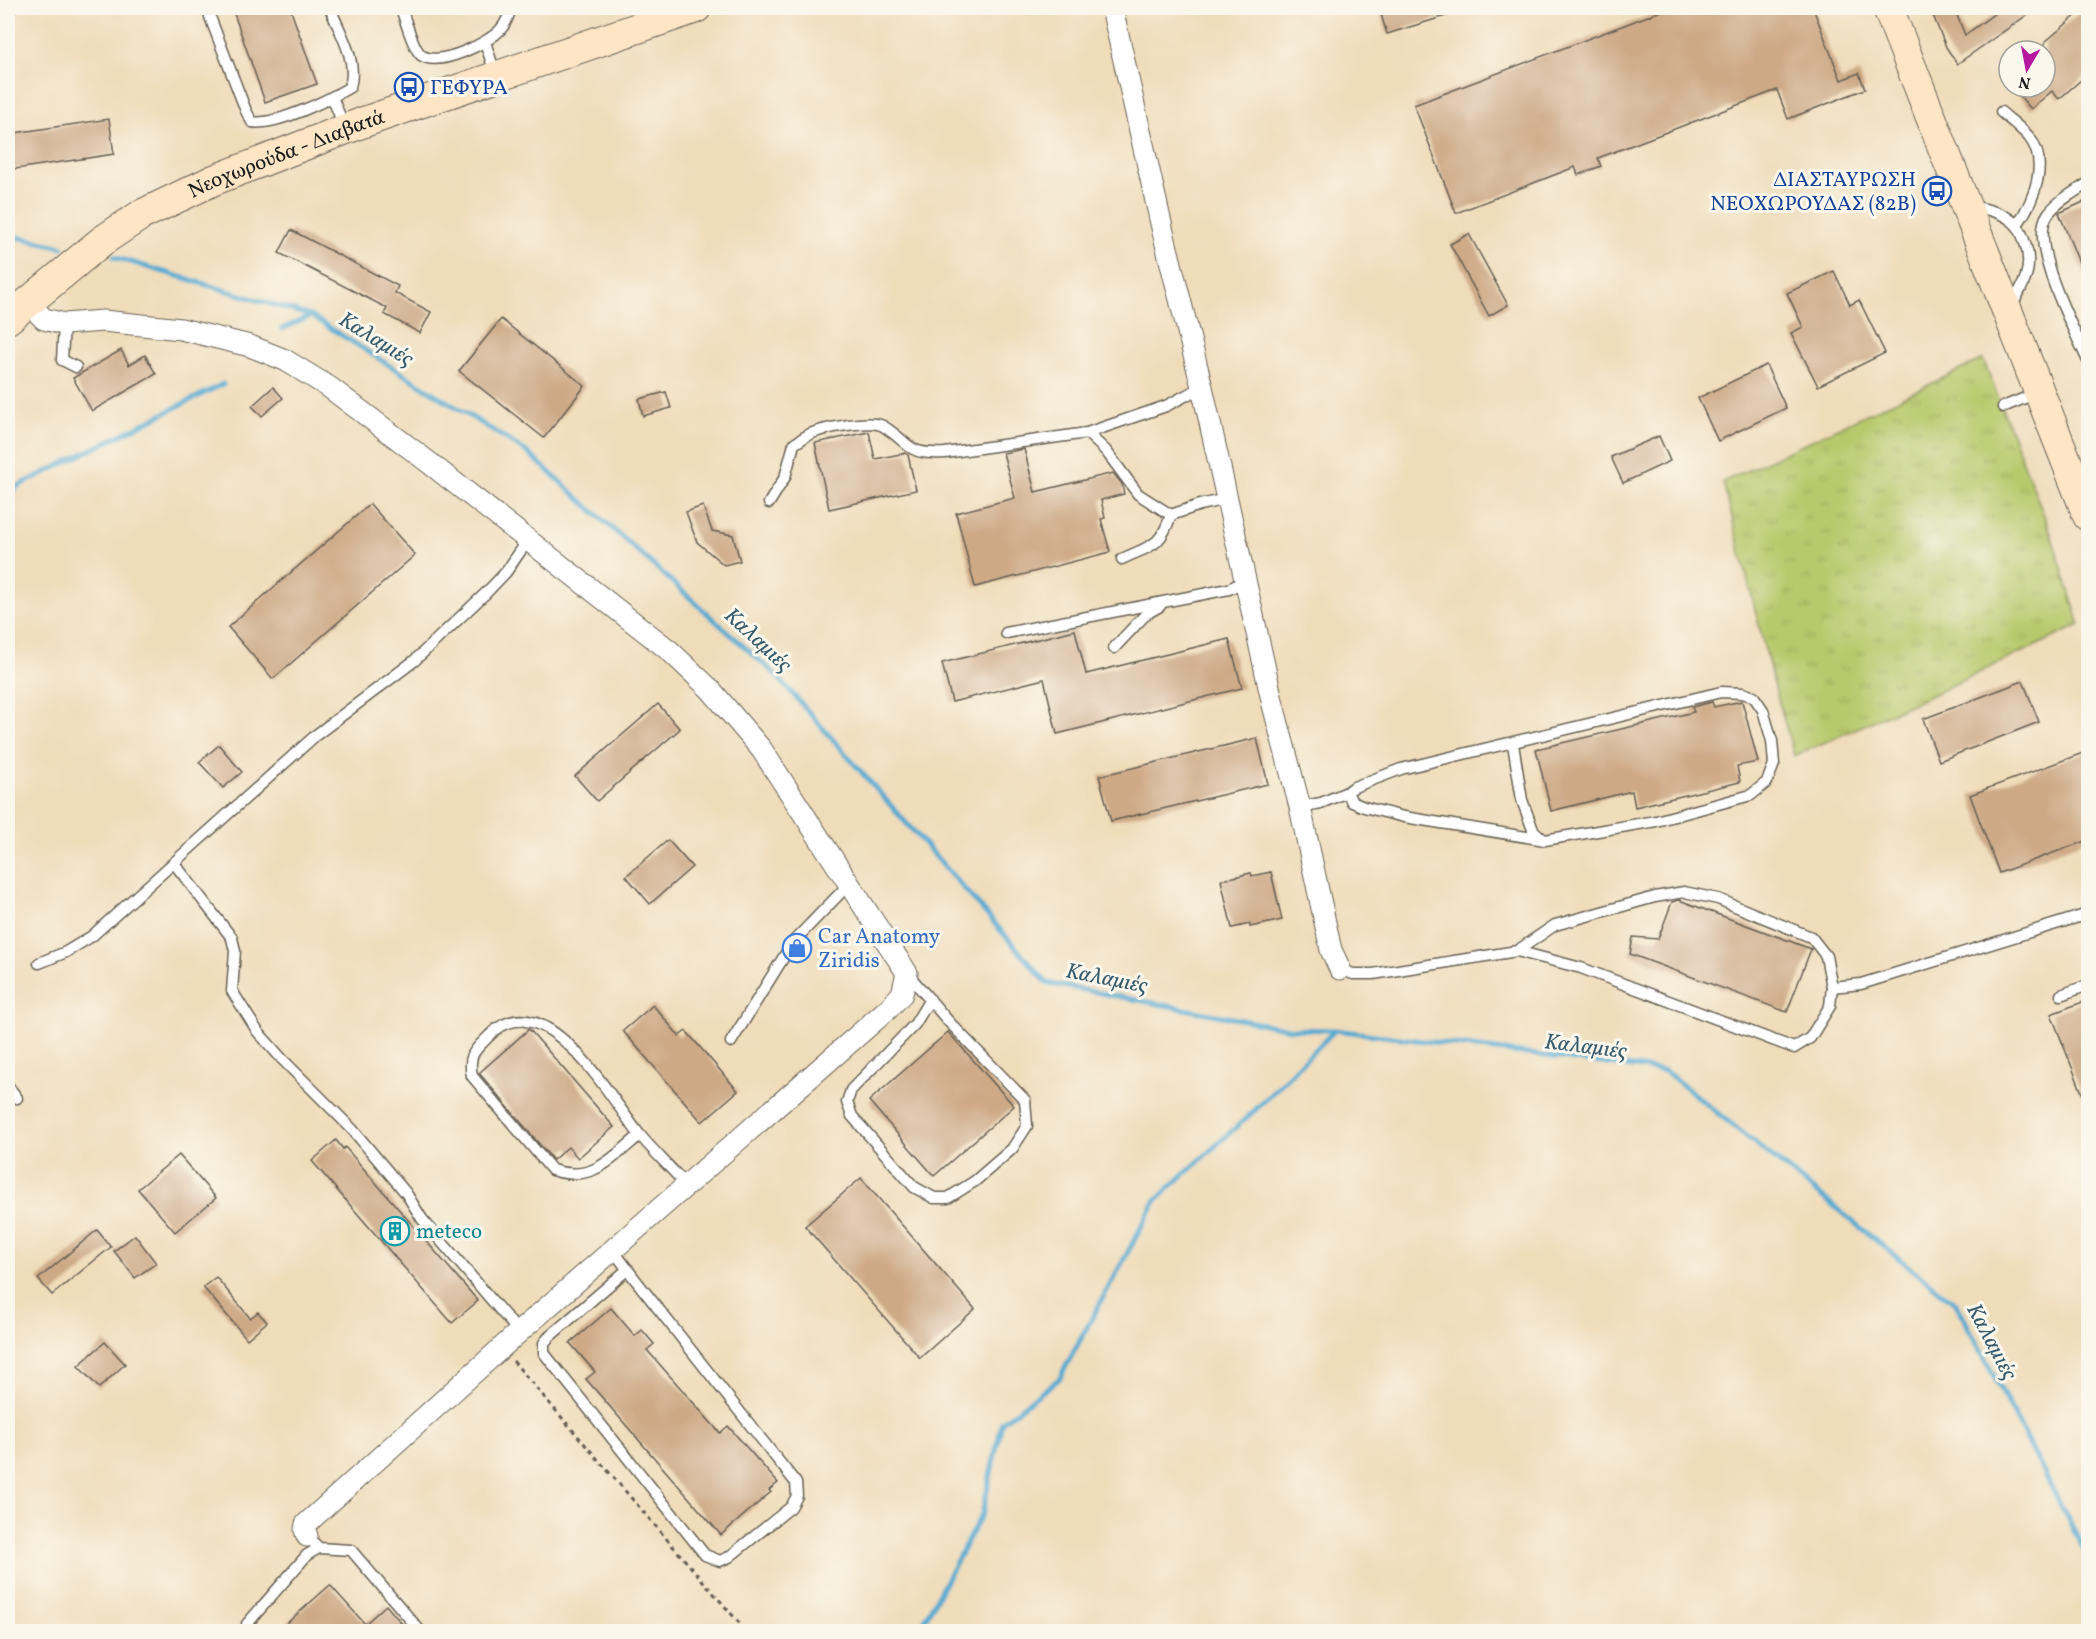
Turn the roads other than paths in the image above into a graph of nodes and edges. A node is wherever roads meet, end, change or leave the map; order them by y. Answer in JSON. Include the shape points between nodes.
{"nodes":[{"id":1,"x":210,"y":8,"type":"edge"},
{"id":2,"x":330,"y":8,"type":"edge"},
{"id":3,"x":401,"y":8,"type":"edge"},
{"id":4,"x":511,"y":8,"type":"edge"},
{"id":5,"x":696,"y":8,"type":"edge"},
{"id":6,"x":1112,"y":8,"type":"edge"},
{"id":7,"x":1888,"y":8,"type":"edge"},
{"id":8,"x":484,"y":42,"type":"junction"},
{"id":9,"x":496,"y":76,"type":"junction"},
{"id":10,"x":332,"y":98,"type":"junction"},
{"id":11,"x":2001,"y":112,"type":"dead end"},
{"id":12,"x":345,"y":129,"type":"junction"},
{"id":13,"x":2088,"y":183,"type":"edge"},
{"id":14,"x":1967,"y":204,"type":"junction"},
{"id":15,"x":2017,"y":225,"type":"junction"},
{"id":16,"x":2044,"y":249,"type":"junction"},
{"id":17,"x":2028,"y":251,"type":"junction"},
{"id":18,"x":2008,"y":310,"type":"junction"},
{"id":19,"x":17,"y":311,"type":"edge"},
{"id":20,"x":64,"y":324,"type":"junction"},
{"id":21,"x":2088,"y":362,"type":"edge"},
{"id":22,"x":76,"y":367,"type":"dead end"},
{"id":23,"x":1202,"y":387,"type":"junction"},
{"id":24,"x":2040,"y":392,"type":"junction"},
{"id":25,"x":2003,"y":406,"type":"dead end"},
{"id":26,"x":1087,"y":433,"type":"junction"},
{"id":27,"x":1227,"y":499,"type":"junction"},
{"id":28,"x":769,"y":503,"type":"dead end"},
{"id":29,"x":1171,"y":515,"type":"junction"},
{"id":30,"x":2088,"y":516,"type":"edge"},
{"id":31,"x":528,"y":540,"type":"junction"},
{"id":32,"x":1122,"y":559,"type":"dead end"},
{"id":33,"x":1246,"y":580,"type":"junction"},
{"id":34,"x":1168,"y":601,"type":"junction"},
{"id":35,"x":1006,"y":633,"type":"dead end"},
{"id":36,"x":1114,"y":648,"type":"dead end"},
{"id":37,"x":1513,"y":744,"type":"junction"},
{"id":38,"x":1347,"y":792,"type":"junction"},
{"id":39,"x":1300,"y":807,"type":"junction"},
{"id":40,"x":1545,"y":840,"type":"junction"},
{"id":41,"x":174,"y":863,"type":"junction"},
{"id":42,"x":849,"y":884,"type":"junction"},
{"id":43,"x":2088,"y":914,"type":"edge"},
{"id":44,"x":1517,"y":951,"type":"junction"},
{"id":45,"x":39,"y":963,"type":"dead end"},
{"id":46,"x":1340,"y":969,"type":"joint"},
{"id":47,"x":907,"y":973,"type":"junction"},
{"id":48,"x":2088,"y":985,"type":"edge"},
{"id":49,"x":1832,"y":987,"type":"junction"},
{"id":50,"x":2061,"y":995,"type":"dead end"},
{"id":51,"x":930,"y":999,"type":"junction"},
{"id":52,"x":731,"y":1042,"type":"dead end"},
{"id":53,"x":8,"y":1086,"type":"edge"},
{"id":54,"x":16,"y":1098,"type":"dead end"},
{"id":55,"x":640,"y":1135,"type":"junction"},
{"id":56,"x":686,"y":1185,"type":"junction"},
{"id":57,"x":613,"y":1250,"type":"junction"},
{"id":58,"x":628,"y":1269,"type":"junction"},
{"id":59,"x":519,"y":1332,"type":"junction"},
{"id":60,"x":313,"y":1542,"type":"junction"},
{"id":61,"x":247,"y":1624,"type":"dead end"},
{"id":62,"x":421,"y":1632,"type":"edge"}],
"edges":[{"from":1,"to":10,"type":"lane","via":[[210,17],[252,122],[272,122]]},
{"from":2,"to":10,"type":"lane","via":[[353,63],[354,75],[350,87]]},
{"from":3,"to":8,"type":"lane","via":[[422,56],[450,57]]},
{"from":4,"to":8,"type":"lane","via":[[500,30]]},
{"from":5,"to":9,"type":"street","name":"Νεοχωρούδα - Διαβατά"},
{"from":6,"to":23,"type":"street"},
{"from":7,"to":14,"type":"street"},
{"from":8,"to":9,"type":"lane"},
{"from":9,"to":12,"type":"street","name":"Νεοχωρούδα - Διαβατά"},
{"from":10,"to":12,"type":"lane"},
{"from":11,"to":15,"type":"lane","via":[[2030,138],[2037,151],[2033,195]]},
{"from":12,"to":19,"type":"street","name":"Νεοχωρούδα - Διαβατά","via":[[214,180],[141,215],[102,241]]},
{"from":13,"to":16,"type":"lane","via":[[2046,216],[2042,230]]},
{"from":14,"to":15,"type":"lane"},
{"from":14,"to":18,"type":"street"},
{"from":15,"to":17,"type":"lane"},
{"from":16,"to":17,"type":"lane"},
{"from":16,"to":21,"type":"lane","via":[[2054,285]]},
{"from":17,"to":18,"type":"lane","via":[[2025,281]]},
{"from":18,"to":24,"type":"street"},
{"from":19,"to":20,"type":"street"},
{"from":20,"to":22,"type":"lane","via":[[62,360]]},
{"from":20,"to":31,"type":"street","via":[[103,321],[181,329],[250,346],[285,360],[329,387]]},
{"from":23,"to":26,"type":"lane","via":[[1166,406]]},
{"from":23,"to":27,"type":"street"},
{"from":24,"to":25,"type":"lane"},
{"from":24,"to":30,"type":"street"},
{"from":26,"to":28,"type":"lane","via":[[925,454],[912,450],[882,425],[864,422],[810,434],[794,444],[785,477]]},
{"from":26,"to":29,"type":"lane","via":[[1106,451],[1138,494]]},
{"from":27,"to":29,"type":"lane"},
{"from":27,"to":33,"type":"street"},
{"from":29,"to":32,"type":"lane","via":[[1158,543]]},
{"from":31,"to":41,"type":"lane","via":[[494,585],[414,661],[316,735]]},
{"from":31,"to":42,"type":"street","via":[[670,651],[711,690],[762,750]]},
{"from":33,"to":34,"type":"lane","via":[[1229,589]]},
{"from":33,"to":39,"type":"street"},
{"from":34,"to":35,"type":"lane"},
{"from":34,"to":36,"type":"lane","via":[[1146,614]]},
{"from":37,"to":38,"type":"lane","via":[[1401,770]]},
{"from":37,"to":40,"type":"lane","via":[[1521,800],[1533,830]]},
{"from":37,"to":40,"type":"lane","via":[[1721,692],[1754,697],[1763,710],[1774,764],[1767,782],[1751,795],[1656,821]]},
{"from":38,"to":39,"type":"lane"},
{"from":38,"to":40,"type":"lane","via":[[1352,802],[1364,807]]},
{"from":39,"to":46,"type":"street","via":[[1331,950]]},
{"from":41,"to":45,"type":"lane","via":[[92,936]]},
{"from":41,"to":59,"type":"lane","via":[[232,938],[232,991],[258,1032],[352,1129],[406,1193],[422,1219]]},
{"from":42,"to":47,"type":"street"},
{"from":42,"to":52,"type":"lane","via":[[793,942]]},
{"from":43,"to":49,"type":"lane","via":[[1861,984]]},
{"from":44,"to":46,"type":"lane","via":[[1373,974]]},
{"from":44,"to":49,"type":"lane","via":[[1581,968],[1794,1048],[1810,1038],[1820,1023],[1830,1006]]},
{"from":44,"to":49,"type":"lane","via":[[1555,925],[1684,892],[1718,898],[1812,937],[1826,956]]},
{"from":47,"to":51,"type":"lane"},
{"from":47,"to":56,"type":"street","via":[[902,994],[889,1008]]},
{"from":48,"to":50,"type":"lane"},
{"from":51,"to":51,"type":"lane","via":[[1025,1100],[1027,1126],[1012,1149],[948,1198],[934,1198],[914,1186],[852,1116],[847,1102],[851,1090],[915,1024]]},
{"from":53,"to":54,"type":"lane"},
{"from":55,"to":55,"type":"lane","via":[[585,1059],[560,1036],[534,1023],[514,1021],[499,1025],[473,1053],[472,1076],[552,1170],[568,1175],[593,1170]]},
{"from":55,"to":56,"type":"lane"},
{"from":56,"to":57,"type":"street"},
{"from":57,"to":58,"type":"lane"},
{"from":57,"to":59,"type":"street"},
{"from":58,"to":58,"type":"lane","via":[[796,1483],[797,1496],[791,1507],[720,1561],[705,1555],[544,1353],[549,1337]]},
{"from":59,"to":60,"type":"street","via":[[306,1524],[305,1530]]},
{"from":60,"to":61,"type":"lane","via":[[307,1555]]},
{"from":60,"to":62,"type":"lane","via":[[351,1550]]}]}
